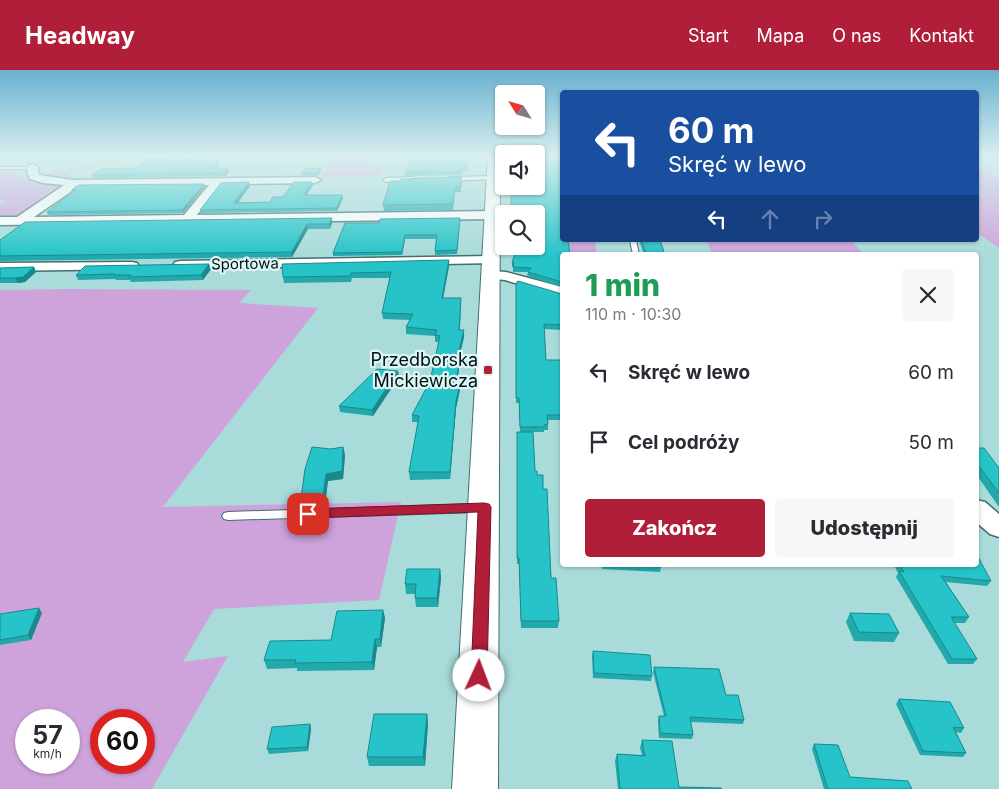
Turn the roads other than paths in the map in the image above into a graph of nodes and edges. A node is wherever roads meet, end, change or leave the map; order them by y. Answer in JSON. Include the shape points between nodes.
{"nodes":[{"id":1,"x":67,"y":190,"type":"edge"},
{"id":2,"x":211,"y":190,"type":"edge"},
{"id":3,"x":493,"y":190,"type":"edge"},
{"id":4,"x":492,"y":215,"type":"junction"},
{"id":5,"x":187,"y":219,"type":"junction"},
{"id":6,"x":19,"y":221,"type":"junction"},
{"id":7,"x":0,"y":222,"type":"edge"},
{"id":8,"x":0,"y":234,"type":"edge"},
{"id":9,"x":167,"y":265,"type":"edge"},
{"id":10,"x":149,"y":266,"type":"edge"},
{"id":11,"x":0,"y":267,"type":"edge"},
{"id":12,"x":490,"y":267,"type":"junction"},
{"id":13,"x":560,"y":291,"type":"edge"},
{"id":14,"x":484,"y":507,"type":"junction"},
{"id":15,"x":979,"y":511,"type":"edge"},
{"id":16,"x":228,"y":516,"type":"dead end"},
{"id":17,"x":999,"y":528,"type":"edge"},
{"id":18,"x":476,"y":789,"type":"edge"}],
"edges":[{"from":1,"to":6,"type":"street"},
{"from":2,"to":5,"type":"street"},
{"from":3,"to":4,"type":"main road"},
{"from":4,"to":5,"type":"street"},
{"from":4,"to":12,"type":"main road"},
{"from":5,"to":6,"type":"street"},
{"from":6,"to":7,"type":"street"},
{"from":6,"to":8,"type":"street"},
{"from":9,"to":12,"type":"street","name":"Sportowa"},
{"from":10,"to":11,"type":"street"},
{"from":12,"to":13,"type":"street","name":"Sportowa","via":[[506,276]]},
{"from":12,"to":14,"type":"main road"},
{"from":14,"to":16,"type":"lane"},
{"from":14,"to":18,"type":"main road"},
{"from":15,"to":17,"type":"street"}]}
